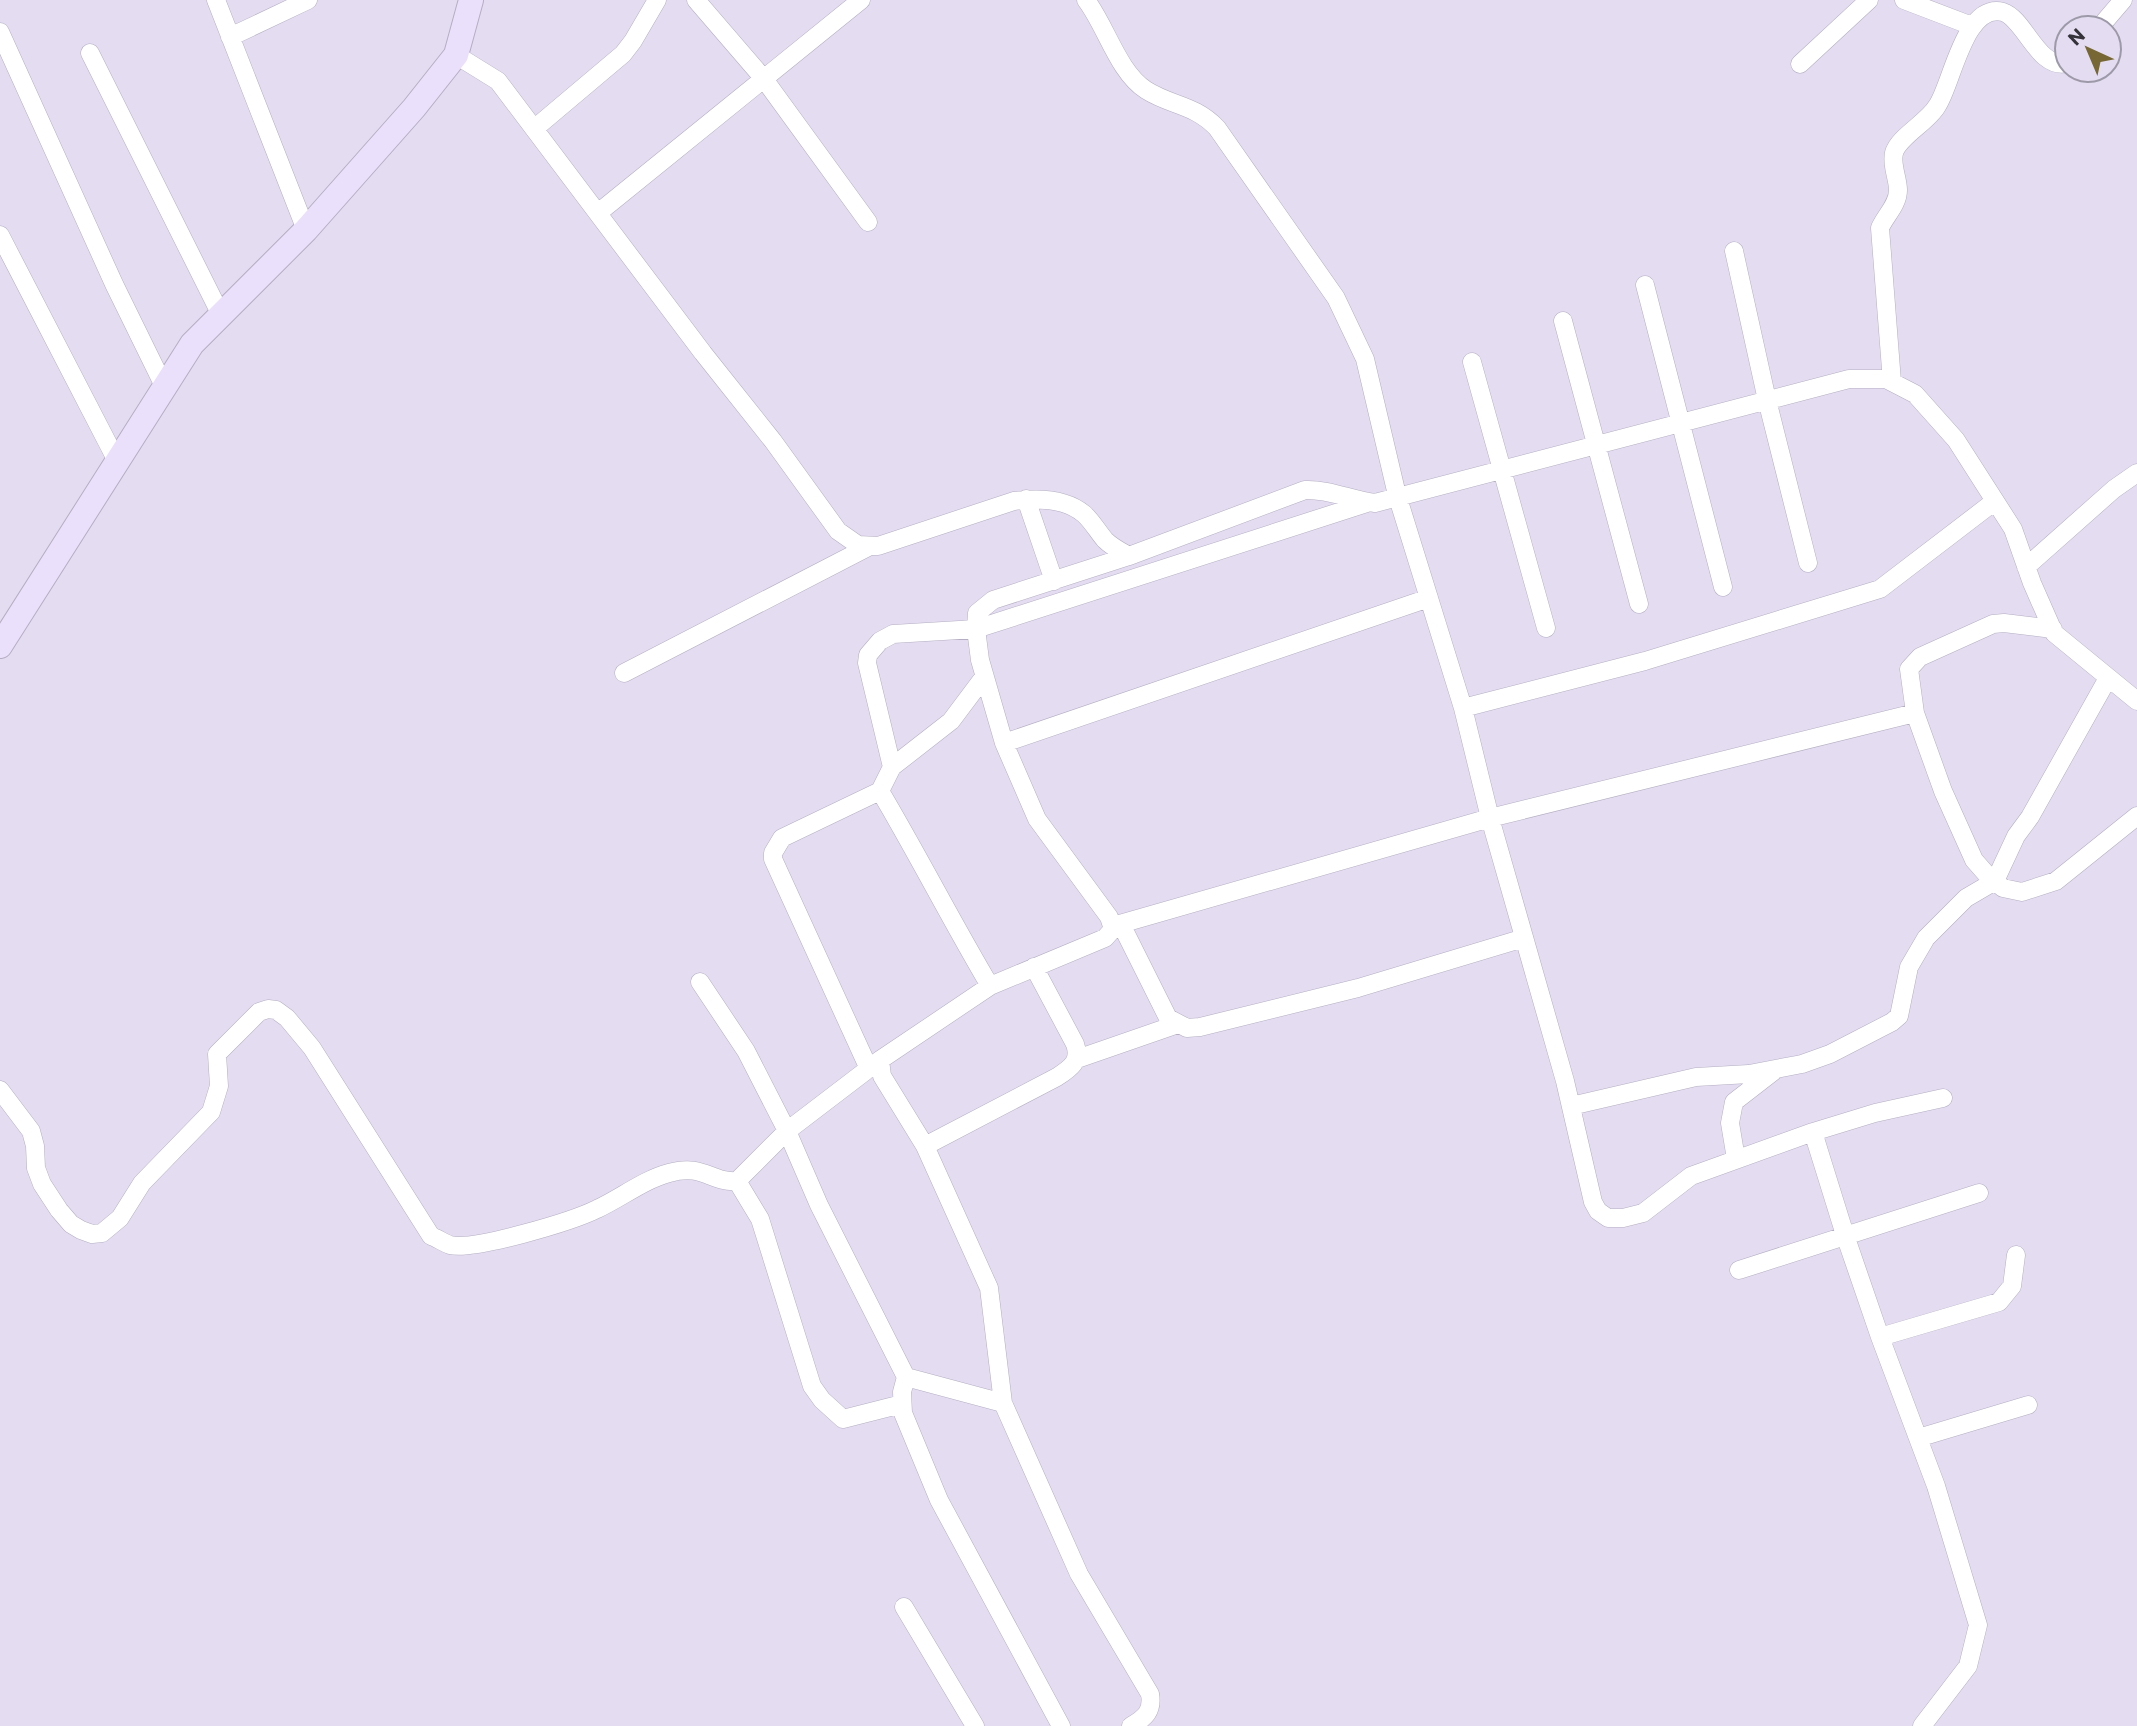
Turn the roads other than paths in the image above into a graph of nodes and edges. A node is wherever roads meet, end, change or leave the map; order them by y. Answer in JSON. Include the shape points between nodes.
{"nodes":[{"id":1,"x":216,"y":0,"type":"edge"},
{"id":2,"x":308,"y":0,"type":"edge"},
{"id":3,"x":471,"y":0,"type":"edge"},
{"id":4,"x":657,"y":0,"type":"edge"},
{"id":5,"x":696,"y":0,"type":"edge"},
{"id":6,"x":861,"y":0,"type":"edge"},
{"id":7,"x":1086,"y":0,"type":"edge"},
{"id":8,"x":1869,"y":0,"type":"edge"},
{"id":9,"x":1904,"y":0,"type":"edge"},
{"id":10,"x":2123,"y":0,"type":"edge"},
{"id":11,"x":2111,"y":14,"type":"edge"},
{"id":12,"x":1972,"y":26,"type":"junction"},
{"id":13,"x":0,"y":32,"type":"edge"},
{"id":14,"x":230,"y":37,"type":"junction"},
{"id":15,"x":90,"y":53,"type":"dead end"},
{"id":16,"x":456,"y":55,"type":"junction"},
{"id":17,"x":2053,"y":60,"type":"edge"},
{"id":18,"x":1800,"y":64,"type":"dead end"},
{"id":19,"x":764,"y":79,"type":"junction"},
{"id":20,"x":534,"y":129,"type":"junction"},
{"id":21,"x":598,"y":213,"type":"junction"},
{"id":22,"x":868,"y":222,"type":"dead end"},
{"id":23,"x":306,"y":230,"type":"junction"},
{"id":24,"x":0,"y":235,"type":"edge"},
{"id":25,"x":1734,"y":251,"type":"dead end"},
{"id":26,"x":1645,"y":285,"type":"dead end"},
{"id":27,"x":221,"y":315,"type":"junction"},
{"id":28,"x":1563,"y":321,"type":"dead end"},
{"id":29,"x":1472,"y":362,"type":"dead end"},
{"id":30,"x":1892,"y":382,"type":"junction"},
{"id":31,"x":165,"y":388,"type":"junction"},
{"id":32,"x":1767,"y":400,"type":"junction"},
{"id":33,"x":1679,"y":423,"type":"junction"},
{"id":34,"x":1596,"y":444,"type":"junction"},
{"id":35,"x":118,"y":463,"type":"junction"},
{"id":36,"x":1500,"y":469,"type":"junction"},
{"id":37,"x":2137,"y":474,"type":"edge"},
{"id":38,"x":1397,"y":495,"type":"junction"},
{"id":39,"x":1026,"y":499,"type":"junction"},
{"id":40,"x":1995,"y":501,"type":"junction"},
{"id":41,"x":1369,"y":502,"type":"junction"},
{"id":42,"x":870,"y":546,"type":"junction"},
{"id":43,"x":1129,"y":556,"type":"junction"},
{"id":44,"x":1808,"y":563,"type":"dead end"},
{"id":45,"x":2026,"y":567,"type":"junction"},
{"id":46,"x":1054,"y":581,"type":"junction"},
{"id":47,"x":1723,"y":587,"type":"dead end"},
{"id":48,"x":1429,"y":597,"type":"junction"},
{"id":49,"x":1639,"y":604,"type":"dead end"},
{"id":50,"x":1546,"y":628,"type":"dead end"},
{"id":51,"x":976,"y":629,"type":"junction"},
{"id":52,"x":2053,"y":629,"type":"junction"},
{"id":53,"x":0,"y":646,"type":"edge"},
{"id":54,"x":624,"y":673,"type":"dead end"},
{"id":55,"x":984,"y":677,"type":"junction"},
{"id":56,"x":2109,"y":678,"type":"junction"},
{"id":57,"x":2137,"y":701,"type":"edge"},
{"id":58,"x":1463,"y":708,"type":"junction"},
{"id":59,"x":1915,"y":713,"type":"junction"},
{"id":60,"x":1004,"y":743,"type":"junction"},
{"id":61,"x":891,"y":767,"type":"junction"},
{"id":62,"x":880,"y":791,"type":"junction"},
{"id":63,"x":2137,"y":816,"type":"edge"},
{"id":64,"x":1489,"y":818,"type":"junction"},
{"id":65,"x":1995,"y":881,"type":"junction"},
{"id":66,"x":1117,"y":925,"type":"junction"},
{"id":67,"x":1524,"y":937,"type":"junction"},
{"id":68,"x":1034,"y":967,"type":"junction"},
{"id":69,"x":700,"y":982,"type":"dead end"},
{"id":70,"x":990,"y":986,"type":"junction"},
{"id":71,"x":1178,"y":1024,"type":"junction"},
{"id":72,"x":1077,"y":1059,"type":"junction"},
{"id":73,"x":875,"y":1064,"type":"junction"},
{"id":74,"x":1780,"y":1067,"type":"junction"},
{"id":75,"x":0,"y":1090,"type":"edge"},
{"id":76,"x":1944,"y":1098,"type":"dead end"},
{"id":77,"x":1571,"y":1106,"type":"junction"},
{"id":78,"x":787,"y":1130,"type":"junction"},
{"id":79,"x":1814,"y":1132,"type":"junction"},
{"id":80,"x":925,"y":1146,"type":"junction"},
{"id":81,"x":1736,"y":1159,"type":"junction"},
{"id":82,"x":737,"y":1181,"type":"junction"},
{"id":83,"x":1979,"y":1193,"type":"dead end"},
{"id":84,"x":1845,"y":1236,"type":"junction"},
{"id":85,"x":2016,"y":1255,"type":"dead end"},
{"id":86,"x":1739,"y":1270,"type":"dead end"},
{"id":87,"x":1880,"y":1337,"type":"junction"},
{"id":88,"x":905,"y":1377,"type":"junction"},
{"id":89,"x":1003,"y":1403,"type":"junction"},
{"id":90,"x":902,"y":1404,"type":"junction"},
{"id":91,"x":2028,"y":1405,"type":"dead end"},
{"id":92,"x":1918,"y":1438,"type":"junction"},
{"id":93,"x":904,"y":1607,"type":"dead end"},
{"id":94,"x":975,"y":1726,"type":"edge"},
{"id":95,"x":1061,"y":1726,"type":"edge"},
{"id":96,"x":1131,"y":1726,"type":"edge"},
{"id":97,"x":1922,"y":1726,"type":"edge"}],
"edges":[{"from":1,"to":14,"type":"street"},
{"from":2,"to":14,"type":"street"},
{"from":3,"to":16,"type":"main road"},
{"from":4,"to":20,"type":"street","via":[[623,54]]},
{"from":5,"to":19,"type":"street"},
{"from":6,"to":19,"type":"street"},
{"from":7,"to":38,"type":"street","via":[[1133,78],[1147,91],[1196,111],[1217,128],[1336,298],[1365,359]]},
{"from":8,"to":18,"type":"street"},
{"from":9,"to":12,"type":"street"},
{"from":10,"to":11,"type":"street"},
{"from":12,"to":17,"type":"street","via":[[1995,11],[2007,14]]},
{"from":12,"to":30,"type":"street","via":[[1938,106],[1894,154],[1898,191],[1880,228]]},
{"from":13,"to":31,"type":"street"},
{"from":14,"to":23,"type":"street"},
{"from":15,"to":27,"type":"street"},
{"from":16,"to":20,"type":"street","via":[[498,81]]},
{"from":16,"to":23,"type":"main road"},
{"from":19,"to":21,"type":"street"},
{"from":19,"to":22,"type":"street"},
{"from":20,"to":21,"type":"street"},
{"from":21,"to":42,"type":"street","via":[[838,531],[858,545]]},
{"from":23,"to":27,"type":"main road"},
{"from":24,"to":35,"type":"street"},
{"from":25,"to":32,"type":"street"},
{"from":26,"to":33,"type":"street"},
{"from":27,"to":31,"type":"main road","via":[[192,344]]},
{"from":28,"to":34,"type":"street"},
{"from":29,"to":36,"type":"street"},
{"from":30,"to":32,"type":"street","via":[[1849,379]]},
{"from":30,"to":40,"type":"street","via":[[1915,394],[1956,440]]},
{"from":31,"to":35,"type":"main road"},
{"from":32,"to":33,"type":"street"},
{"from":32,"to":44,"type":"street"},
{"from":33,"to":34,"type":"street"},
{"from":33,"to":47,"type":"street"},
{"from":34,"to":36,"type":"street"},
{"from":34,"to":49,"type":"street"},
{"from":35,"to":53,"type":"main road"},
{"from":36,"to":38,"type":"street"},
{"from":36,"to":50,"type":"street"},
{"from":37,"to":45,"type":"street"},
{"from":38,"to":41,"type":"street"},
{"from":38,"to":48,"type":"street"},
{"from":39,"to":42,"type":"street"},
{"from":39,"to":43,"type":"street","via":[[1070,505],[1085,515],[1106,542]]},
{"from":39,"to":46,"type":"street"},
{"from":40,"to":45,"type":"street","via":[[2013,530]]},
{"from":40,"to":58,"type":"street","via":[[1880,589],[1645,661]]},
{"from":41,"to":43,"type":"street","via":[[1305,489]]},
{"from":41,"to":51,"type":"street"},
{"from":42,"to":54,"type":"street"},
{"from":43,"to":46,"type":"street"},
{"from":45,"to":52,"type":"street"},
{"from":46,"to":51,"type":"street","via":[[984,605],[977,613]]},
{"from":48,"to":58,"type":"street"},
{"from":48,"to":60,"type":"street"},
{"from":51,"to":55,"type":"street"},
{"from":51,"to":61,"type":"street","via":[[893,634],[869,655],[867,663]]},
{"from":52,"to":56,"type":"street"},
{"from":52,"to":59,"type":"street","via":[[1993,624],[1920,656],[1909,669]]},
{"from":55,"to":60,"type":"street"},
{"from":55,"to":61,"type":"street","via":[[951,721]]},
{"from":56,"to":57,"type":"street"},
{"from":56,"to":65,"type":"street","via":[[2016,836]]},
{"from":58,"to":64,"type":"street"},
{"from":59,"to":64,"type":"street"},
{"from":59,"to":65,"type":"street","via":[[1974,860]]},
{"from":60,"to":66,"type":"street","via":[[1037,819]]},
{"from":61,"to":62,"type":"street"},
{"from":62,"to":70,"type":"street"},
{"from":62,"to":73,"type":"street","via":[[782,838],[773,853]]},
{"from":63,"to":65,"type":"street","via":[[2056,881],[2022,892]]},
{"from":64,"to":66,"type":"street"},
{"from":64,"to":67,"type":"street"},
{"from":65,"to":74,"type":"street","via":[[1966,898],[1926,938],[1909,967],[1899,1016],[1830,1054]]},
{"from":66,"to":68,"type":"street","via":[[1105,938]]},
{"from":66,"to":71,"type":"street","via":[[1168,1018]]},
{"from":67,"to":71,"type":"street","via":[[1358,988],[1200,1027]]},
{"from":67,"to":77,"type":"street"},
{"from":68,"to":70,"type":"street"},
{"from":68,"to":72,"type":"street","via":[[1075,1044]]},
{"from":69,"to":78,"type":"street","via":[[746,1051]]},
{"from":70,"to":73,"type":"street"},
{"from":71,"to":72,"type":"street"},
{"from":72,"to":80,"type":"street","via":[[1057,1077]]},
{"from":73,"to":78,"type":"street"},
{"from":73,"to":80,"type":"street"},
{"from":74,"to":77,"type":"street","via":[[1696,1077]]},
{"from":74,"to":81,"type":"street","via":[[1734,1102],[1730,1123]]},
{"from":75,"to":82,"type":"street","via":[[31,1131],[41,1184],[71,1224],[92,1234],[111,1228],[142,1183],[211,1112],[219,1086],[217,1054],[252,1016],[268,1009],[287,1018],[312,1048],[430,1236],[450,1245],[511,1236],[595,1210],[668,1173],[698,1169],[728,1182]]},
{"from":76,"to":79,"type":"street"},
{"from":77,"to":81,"type":"street","via":[[1593,1202],[1608,1218],[1643,1213],[1691,1175]]},
{"from":78,"to":82,"type":"street"},
{"from":78,"to":88,"type":"street"},
{"from":79,"to":81,"type":"street"},
{"from":79,"to":84,"type":"street"},
{"from":80,"to":89,"type":"street","via":[[989,1288]]},
{"from":82,"to":90,"type":"street","via":[[760,1219],[812,1385],[822,1400],[843,1419]]},
{"from":83,"to":84,"type":"street"},
{"from":84,"to":86,"type":"street"},
{"from":84,"to":87,"type":"street"},
{"from":85,"to":87,"type":"street","via":[[2011,1286],[1999,1302]]},
{"from":87,"to":92,"type":"street"},
{"from":88,"to":89,"type":"street"},
{"from":88,"to":90,"type":"street"},
{"from":89,"to":96,"type":"street","via":[[1079,1574],[1150,1694],[1149,1712]]},
{"from":90,"to":95,"type":"street","via":[[939,1500]]},
{"from":91,"to":92,"type":"street"},
{"from":92,"to":97,"type":"street","via":[[1978,1625],[1968,1666]]},
{"from":93,"to":94,"type":"street"}]}
